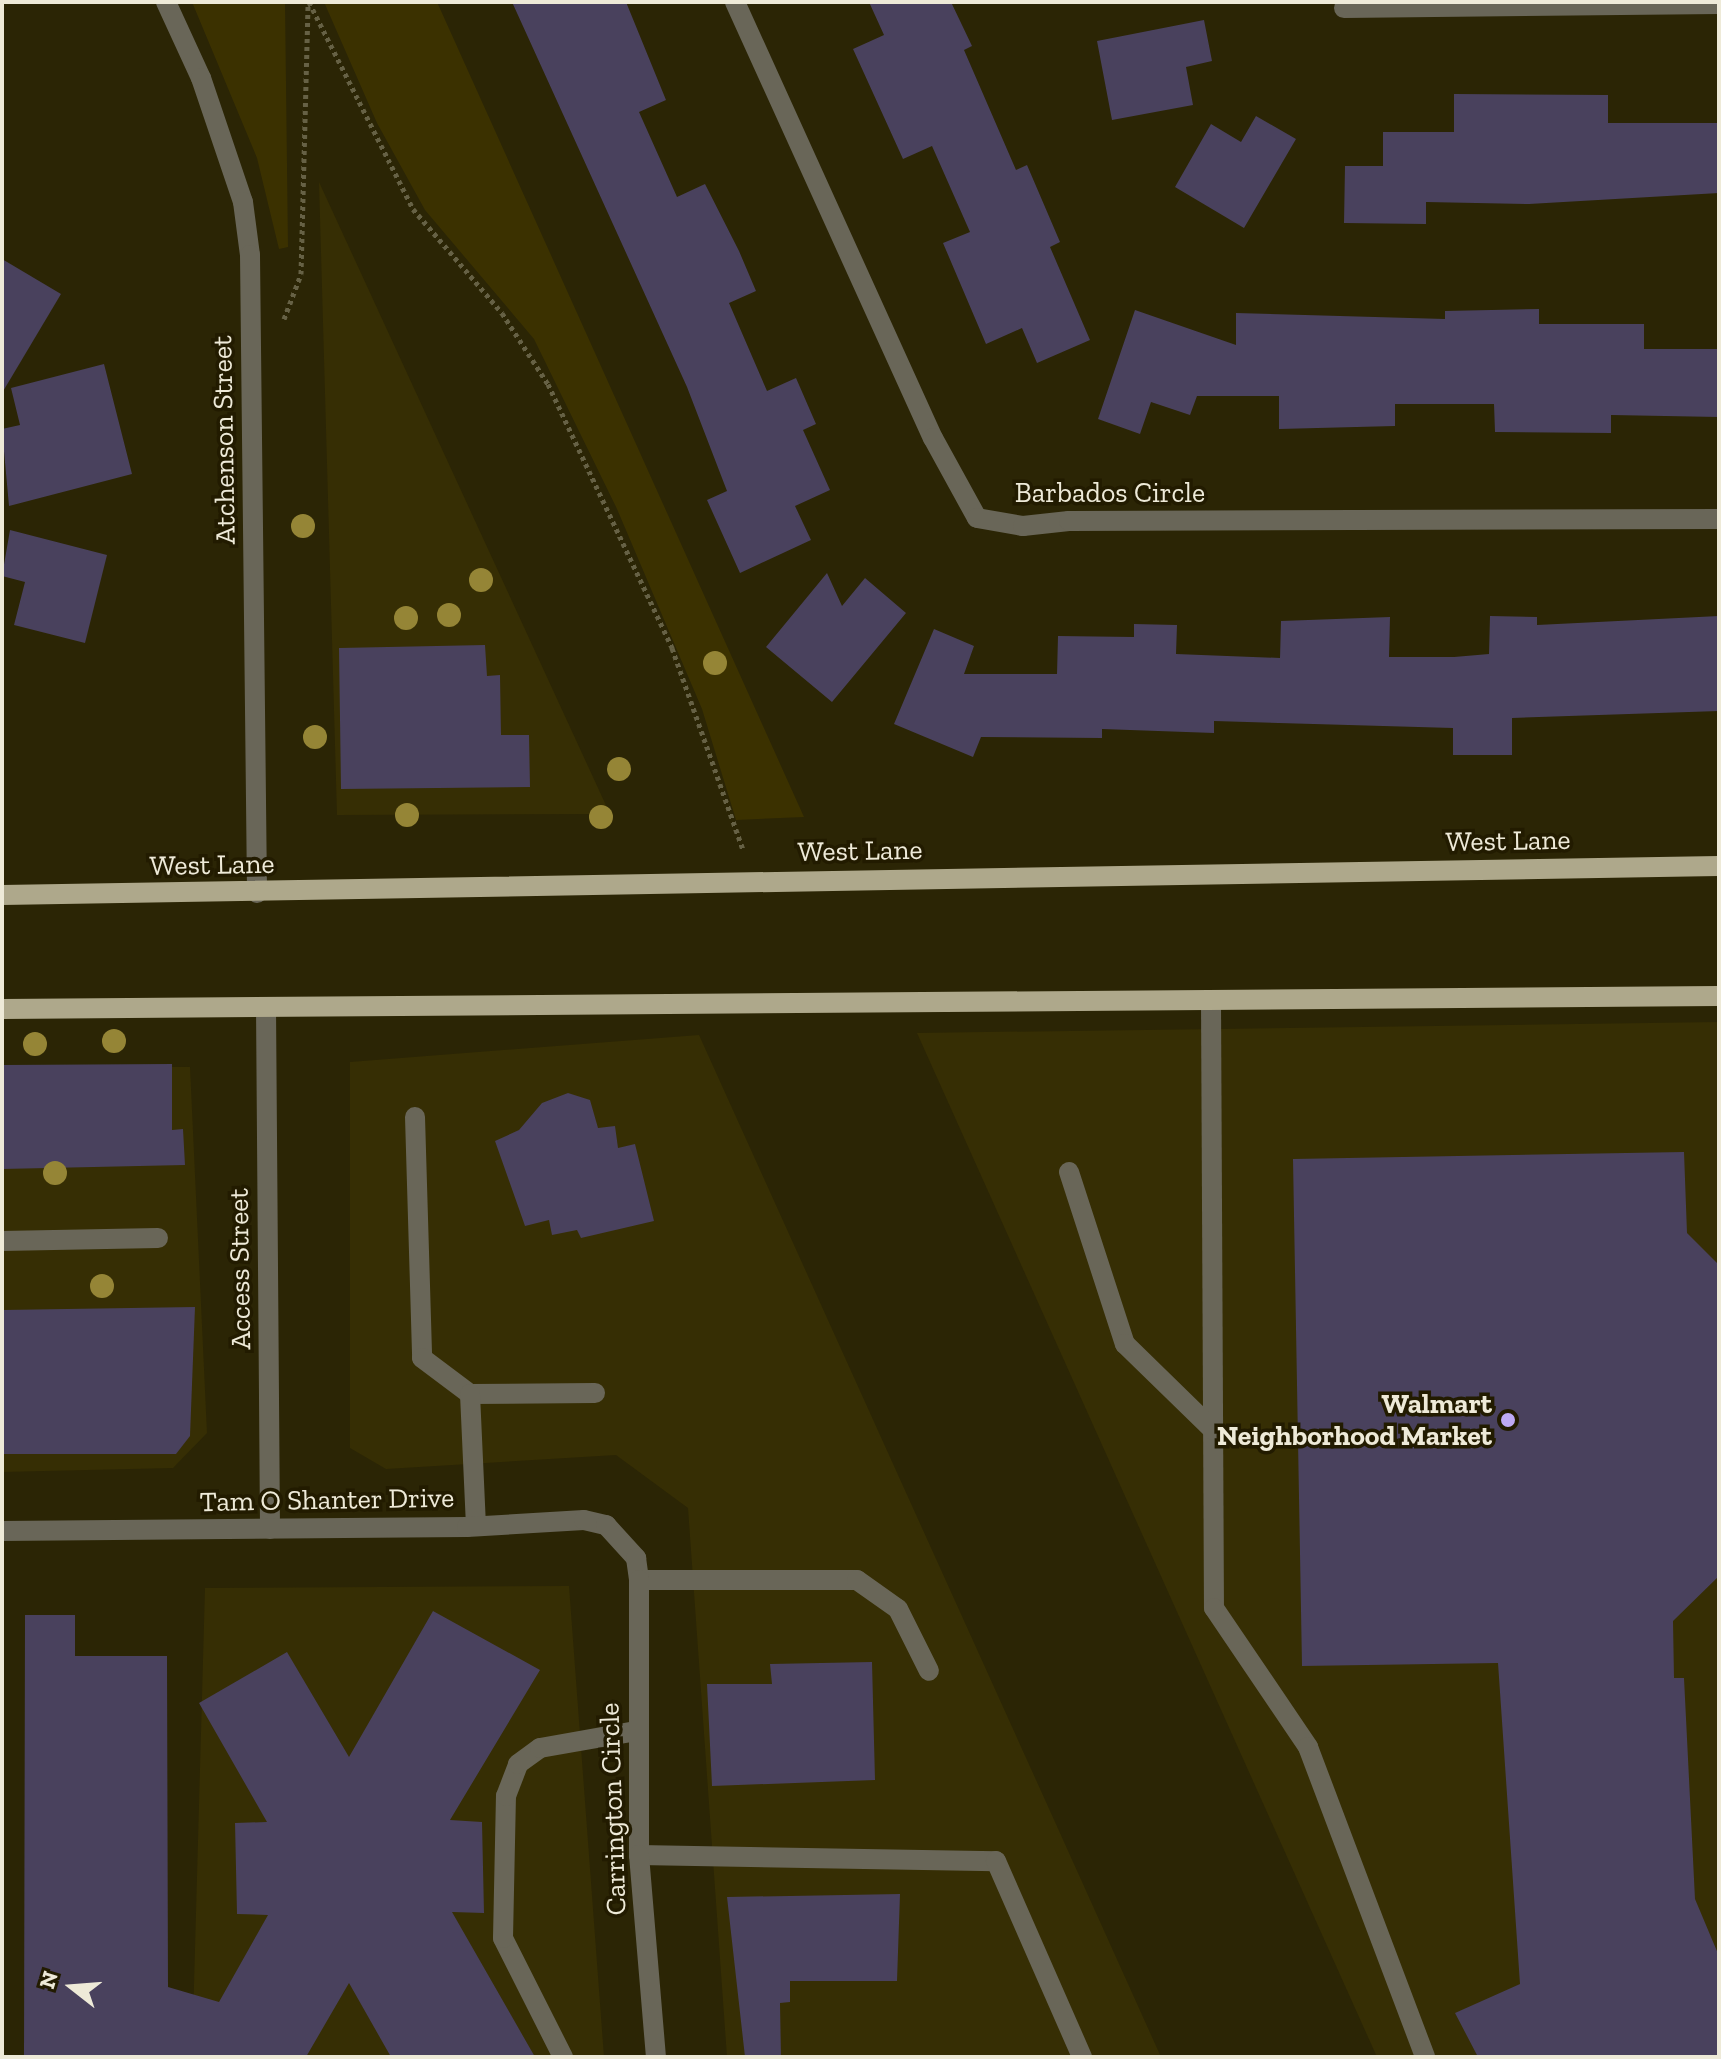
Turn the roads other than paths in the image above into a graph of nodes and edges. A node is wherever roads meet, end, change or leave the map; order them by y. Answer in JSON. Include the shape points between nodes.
{"nodes":[{"id":1,"x":166,"y":2,"type":"edge"},
{"id":2,"x":735,"y":2,"type":"edge"},
{"id":3,"x":1719,"y":4,"type":"edge"},
{"id":4,"x":1344,"y":8,"type":"dead end"},
{"id":5,"x":1719,"y":519,"type":"edge"},
{"id":6,"x":1719,"y":866,"type":"edge"},
{"id":7,"x":257,"y":893,"type":"junction"},
{"id":8,"x":2,"y":895,"type":"edge"},
{"id":9,"x":1719,"y":996,"type":"edge"},
{"id":10,"x":1211,"y":1000,"type":"junction"},
{"id":11,"x":266,"y":1007,"type":"junction"},
{"id":12,"x":2,"y":1009,"type":"edge"},
{"id":13,"x":415,"y":1117,"type":"dead end"},
{"id":14,"x":1069,"y":1172,"type":"dead end"},
{"id":15,"x":158,"y":1238,"type":"dead end"},
{"id":16,"x":2,"y":1241,"type":"edge"},
{"id":17,"x":595,"y":1393,"type":"dead end"},
{"id":18,"x":470,"y":1394,"type":"junction"},
{"id":19,"x":1213,"y":1430,"type":"junction"},
{"id":20,"x":476,"y":1526,"type":"junction"},
{"id":21,"x":270,"y":1529,"type":"junction"},
{"id":22,"x":2,"y":1531,"type":"edge"},
{"id":23,"x":636,"y":1558,"type":"joint"},
{"id":24,"x":639,"y":1580,"type":"junction"},
{"id":25,"x":929,"y":1671,"type":"dead end"},
{"id":26,"x":636,"y":1731,"type":"junction"},
{"id":27,"x":639,"y":1855,"type":"junction"},
{"id":28,"x":563,"y":2057,"type":"edge"},
{"id":29,"x":656,"y":2057,"type":"edge"},
{"id":30,"x":1082,"y":2057,"type":"edge"},
{"id":31,"x":1425,"y":2057,"type":"edge"}],
"edges":[{"from":1,"to":7,"type":"street","name":"Atchenson Street","via":[[201,78],[243,202],[250,255]]},
{"from":2,"to":5,"type":"street","name":"Barbados Circle","via":[[933,438],[977,518],[1023,526]]},
{"from":3,"to":4,"type":"street"},
{"from":6,"to":7,"type":"main road","name":"West Lane"},
{"from":7,"to":8,"type":"main road","name":"West Lane"},
{"from":9,"to":10,"type":"main road"},
{"from":10,"to":11,"type":"main road"},
{"from":10,"to":19,"type":"street"},
{"from":11,"to":12,"type":"main road"},
{"from":11,"to":21,"type":"street","name":"Access Street"},
{"from":13,"to":18,"type":"street","via":[[417,1341],[422,1358]]},
{"from":14,"to":19,"type":"street","via":[[1125,1344]]},
{"from":15,"to":16,"type":"street"},
{"from":17,"to":18,"type":"street"},
{"from":18,"to":20,"type":"street"},
{"from":19,"to":31,"type":"street","via":[[1214,1608],[1308,1747]]},
{"from":20,"to":21,"type":"street","name":"Tam O Shanter Drive"},
{"from":20,"to":23,"type":"street","name":"Tam O Shanter Drive","via":[[584,1520],[606,1525]]},
{"from":21,"to":22,"type":"street","name":"Tam O Shanter Drive"},
{"from":23,"to":24,"type":"street","name":"Carrington Circle"},
{"from":24,"to":25,"type":"street","via":[[857,1580],[898,1609]]},
{"from":24,"to":26,"type":"street","name":"Carrington Circle"},
{"from":26,"to":27,"type":"street","name":"Carrington Circle"},
{"from":26,"to":28,"type":"street","via":[[540,1748],[518,1764],[506,1796],[503,1938]]},
{"from":27,"to":29,"type":"street","name":"Carrington Circle"},
{"from":27,"to":30,"type":"street","via":[[996,1861]]}]}
